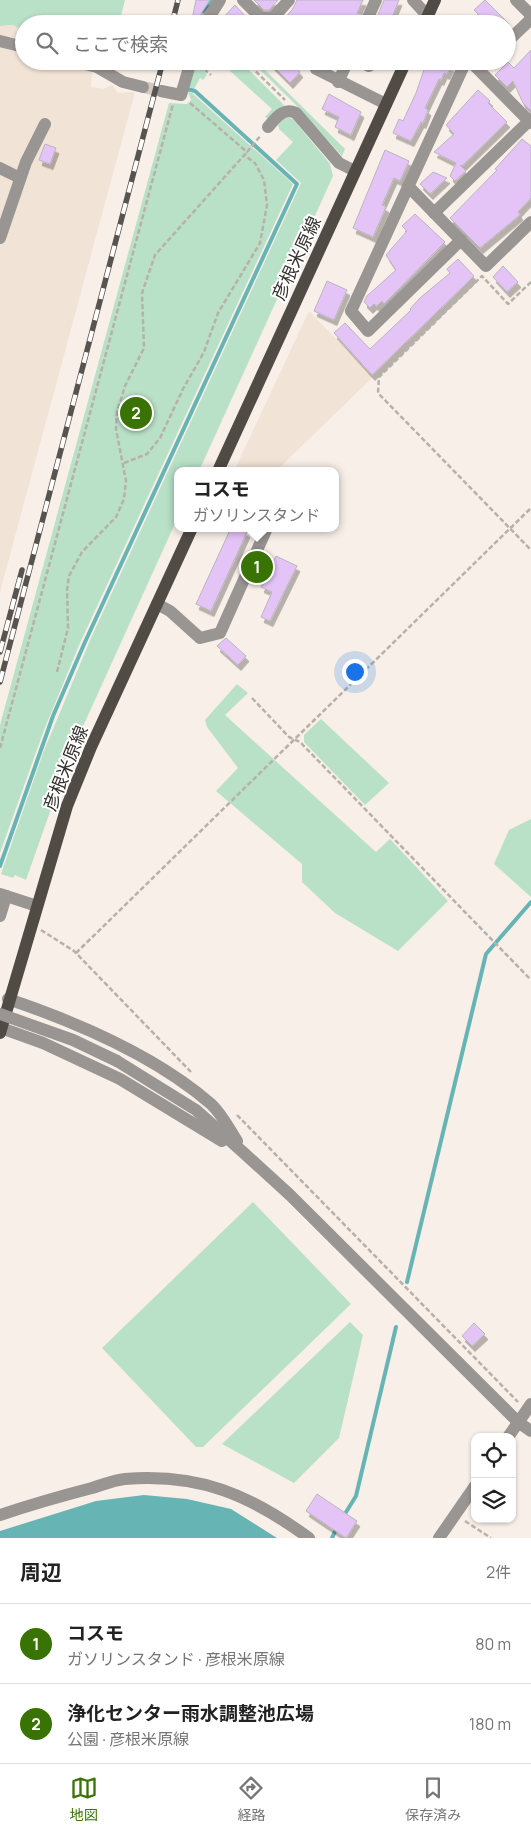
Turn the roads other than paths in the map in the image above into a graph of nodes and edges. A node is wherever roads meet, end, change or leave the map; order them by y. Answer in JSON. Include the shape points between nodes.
{"nodes":[{"id":1,"x":220,"y":0,"type":"edge"},
{"id":2,"x":243,"y":0,"type":"edge"},
{"id":3,"x":289,"y":0,"type":"edge"},
{"id":4,"x":376,"y":0,"type":"edge"},
{"id":5,"x":412,"y":0,"type":"edge"},
{"id":6,"x":435,"y":0,"type":"edge"},
{"id":7,"x":516,"y":0,"type":"edge"},
{"id":8,"x":211,"y":15,"type":"edge"},
{"id":9,"x":258,"y":15,"type":"edge"},
{"id":10,"x":276,"y":15,"type":"edge"},
{"id":11,"x":369,"y":15,"type":"edge"},
{"id":12,"x":424,"y":15,"type":"edge"},
{"id":13,"x":431,"y":15,"type":"edge"},
{"id":14,"x":531,"y":17,"type":"edge"},
{"id":15,"x":516,"y":33,"type":"edge"},
{"id":16,"x":0,"y":41,"type":"edge"},
{"id":17,"x":15,"y":45,"type":"edge"},
{"id":18,"x":102,"y":70,"type":"edge"},
{"id":19,"x":189,"y":70,"type":"edge"},
{"id":20,"x":344,"y":70,"type":"edge"},
{"id":21,"x":402,"y":70,"type":"edge"},
{"id":22,"x":462,"y":70,"type":"edge"},
{"id":23,"x":484,"y":70,"type":"edge"},
{"id":24,"x":321,"y":75,"type":"dead end"},
{"id":25,"x":338,"y":82,"type":"junction"},
{"id":26,"x":143,"y":87,"type":"tunnel mouth"},
{"id":27,"x":161,"y":91,"type":"tunnel mouth"},
{"id":28,"x":386,"y":104,"type":"junction"},
{"id":29,"x":530,"y":121,"type":"edge"},
{"id":30,"x":45,"y":124,"type":"dead end"},
{"id":31,"x":268,"y":127,"type":"dead end"},
{"id":32,"x":0,"y":168,"type":"edge"},
{"id":33,"x":355,"y":171,"type":"junction"},
{"id":34,"x":20,"y":178,"type":"junction"},
{"id":35,"x":408,"y":186,"type":"junction"},
{"id":36,"x":434,"y":212,"type":"junction"},
{"id":37,"x":531,"y":222,"type":"edge"},
{"id":38,"x":0,"y":238,"type":"edge"},
{"id":39,"x":461,"y":240,"type":"junction"},
{"id":40,"x":222,"y":467,"type":"edge"},
{"id":41,"x":190,"y":532,"type":"edge"},
{"id":42,"x":265,"y":532,"type":"edge"},
{"id":43,"x":157,"y":604,"type":"junction"},
{"id":44,"x":3,"y":895,"type":"edge"},
{"id":45,"x":37,"y":906,"type":"junction"},
{"id":46,"x":0,"y":916,"type":"edge"},
{"id":47,"x":8,"y":999,"type":"junction"},
{"id":48,"x":0,"y":1014,"type":"edge"},
{"id":49,"x":1,"y":1030,"type":"edge"},
{"id":50,"x":246,"y":1154,"type":"junction"},
{"id":51,"x":529,"y":1407,"type":"edge"},
{"id":52,"x":518,"y":1422,"type":"junction"},
{"id":53,"x":531,"y":1431,"type":"edge"},
{"id":54,"x":511,"y":1433,"type":"edge"},
{"id":55,"x":471,"y":1492,"type":"edge"},
{"id":56,"x":0,"y":1515,"type":"edge"},
{"id":57,"x":309,"y":1538,"type":"edge"},
{"id":58,"x":438,"y":1538,"type":"edge"}],
"edges":[{"from":1,"to":8,"type":"street"},
{"from":2,"to":9,"type":"street"},
{"from":3,"to":10,"type":"street"},
{"from":4,"to":11,"type":"street"},
{"from":5,"to":12,"type":"street"},
{"from":6,"to":13,"type":"main road"},
{"from":7,"to":14,"type":"street"},
{"from":14,"to":15,"type":"street"},
{"from":16,"to":17,"type":"street"},
{"from":18,"to":26,"type":"street","via":[[122,82]]},
{"from":19,"to":27,"type":"street","via":[[182,97]]},
{"from":20,"to":25,"type":"street"},
{"from":21,"to":28,"type":"main road","name":"彦根米原線"},
{"from":22,"to":35,"type":"street"},
{"from":23,"to":29,"type":"street"},
{"from":24,"to":25,"type":"street"},
{"from":25,"to":28,"type":"street"},
{"from":28,"to":33,"type":"main road","name":"彦根米原線"},
{"from":29,"to":36,"type":"street"},
{"from":30,"to":34,"type":"street"},
{"from":31,"to":33,"type":"street","via":[[282,112],[296,113],[339,163]]},
{"from":32,"to":34,"type":"street"},
{"from":33,"to":40,"type":"main road","name":"彦根米原線"},
{"from":34,"to":38,"type":"street"},
{"from":35,"to":36,"type":"street"},
{"from":35,"to":39,"type":"street","via":[[351,311],[368,331]]},
{"from":36,"to":39,"type":"street"},
{"from":37,"to":39,"type":"street","via":[[486,266]]},
{"from":41,"to":43,"type":"main road","name":"彦根米原線"},
{"from":42,"to":43,"type":"street","via":[[220,633],[200,638],[170,610]]},
{"from":43,"to":45,"type":"main road","name":"彦根米原線","via":[[67,806]]},
{"from":44,"to":45,"type":"street"},
{"from":44,"to":46,"type":"street"},
{"from":45,"to":47,"type":"main road","name":"彦根米原線"},
{"from":47,"to":49,"type":"main road","name":"彦根米原線"},
{"from":47,"to":50,"type":"street","via":[[121,1046],[168,1074],[212,1105]]},
{"from":48,"to":50,"type":"street","bridge":true,"via":[[73,1040],[117,1061],[196,1110]]},
{"from":49,"to":50,"type":"street","via":[[43,1043],[120,1079]]},
{"from":50,"to":52,"type":"street"},
{"from":51,"to":52,"type":"street"},
{"from":52,"to":53,"type":"street"},
{"from":52,"to":54,"type":"street"},
{"from":55,"to":58,"type":"street"},
{"from":56,"to":57,"type":"street","via":[[124,1479],[175,1480],[212,1486],[239,1495],[279,1516]]}]}
